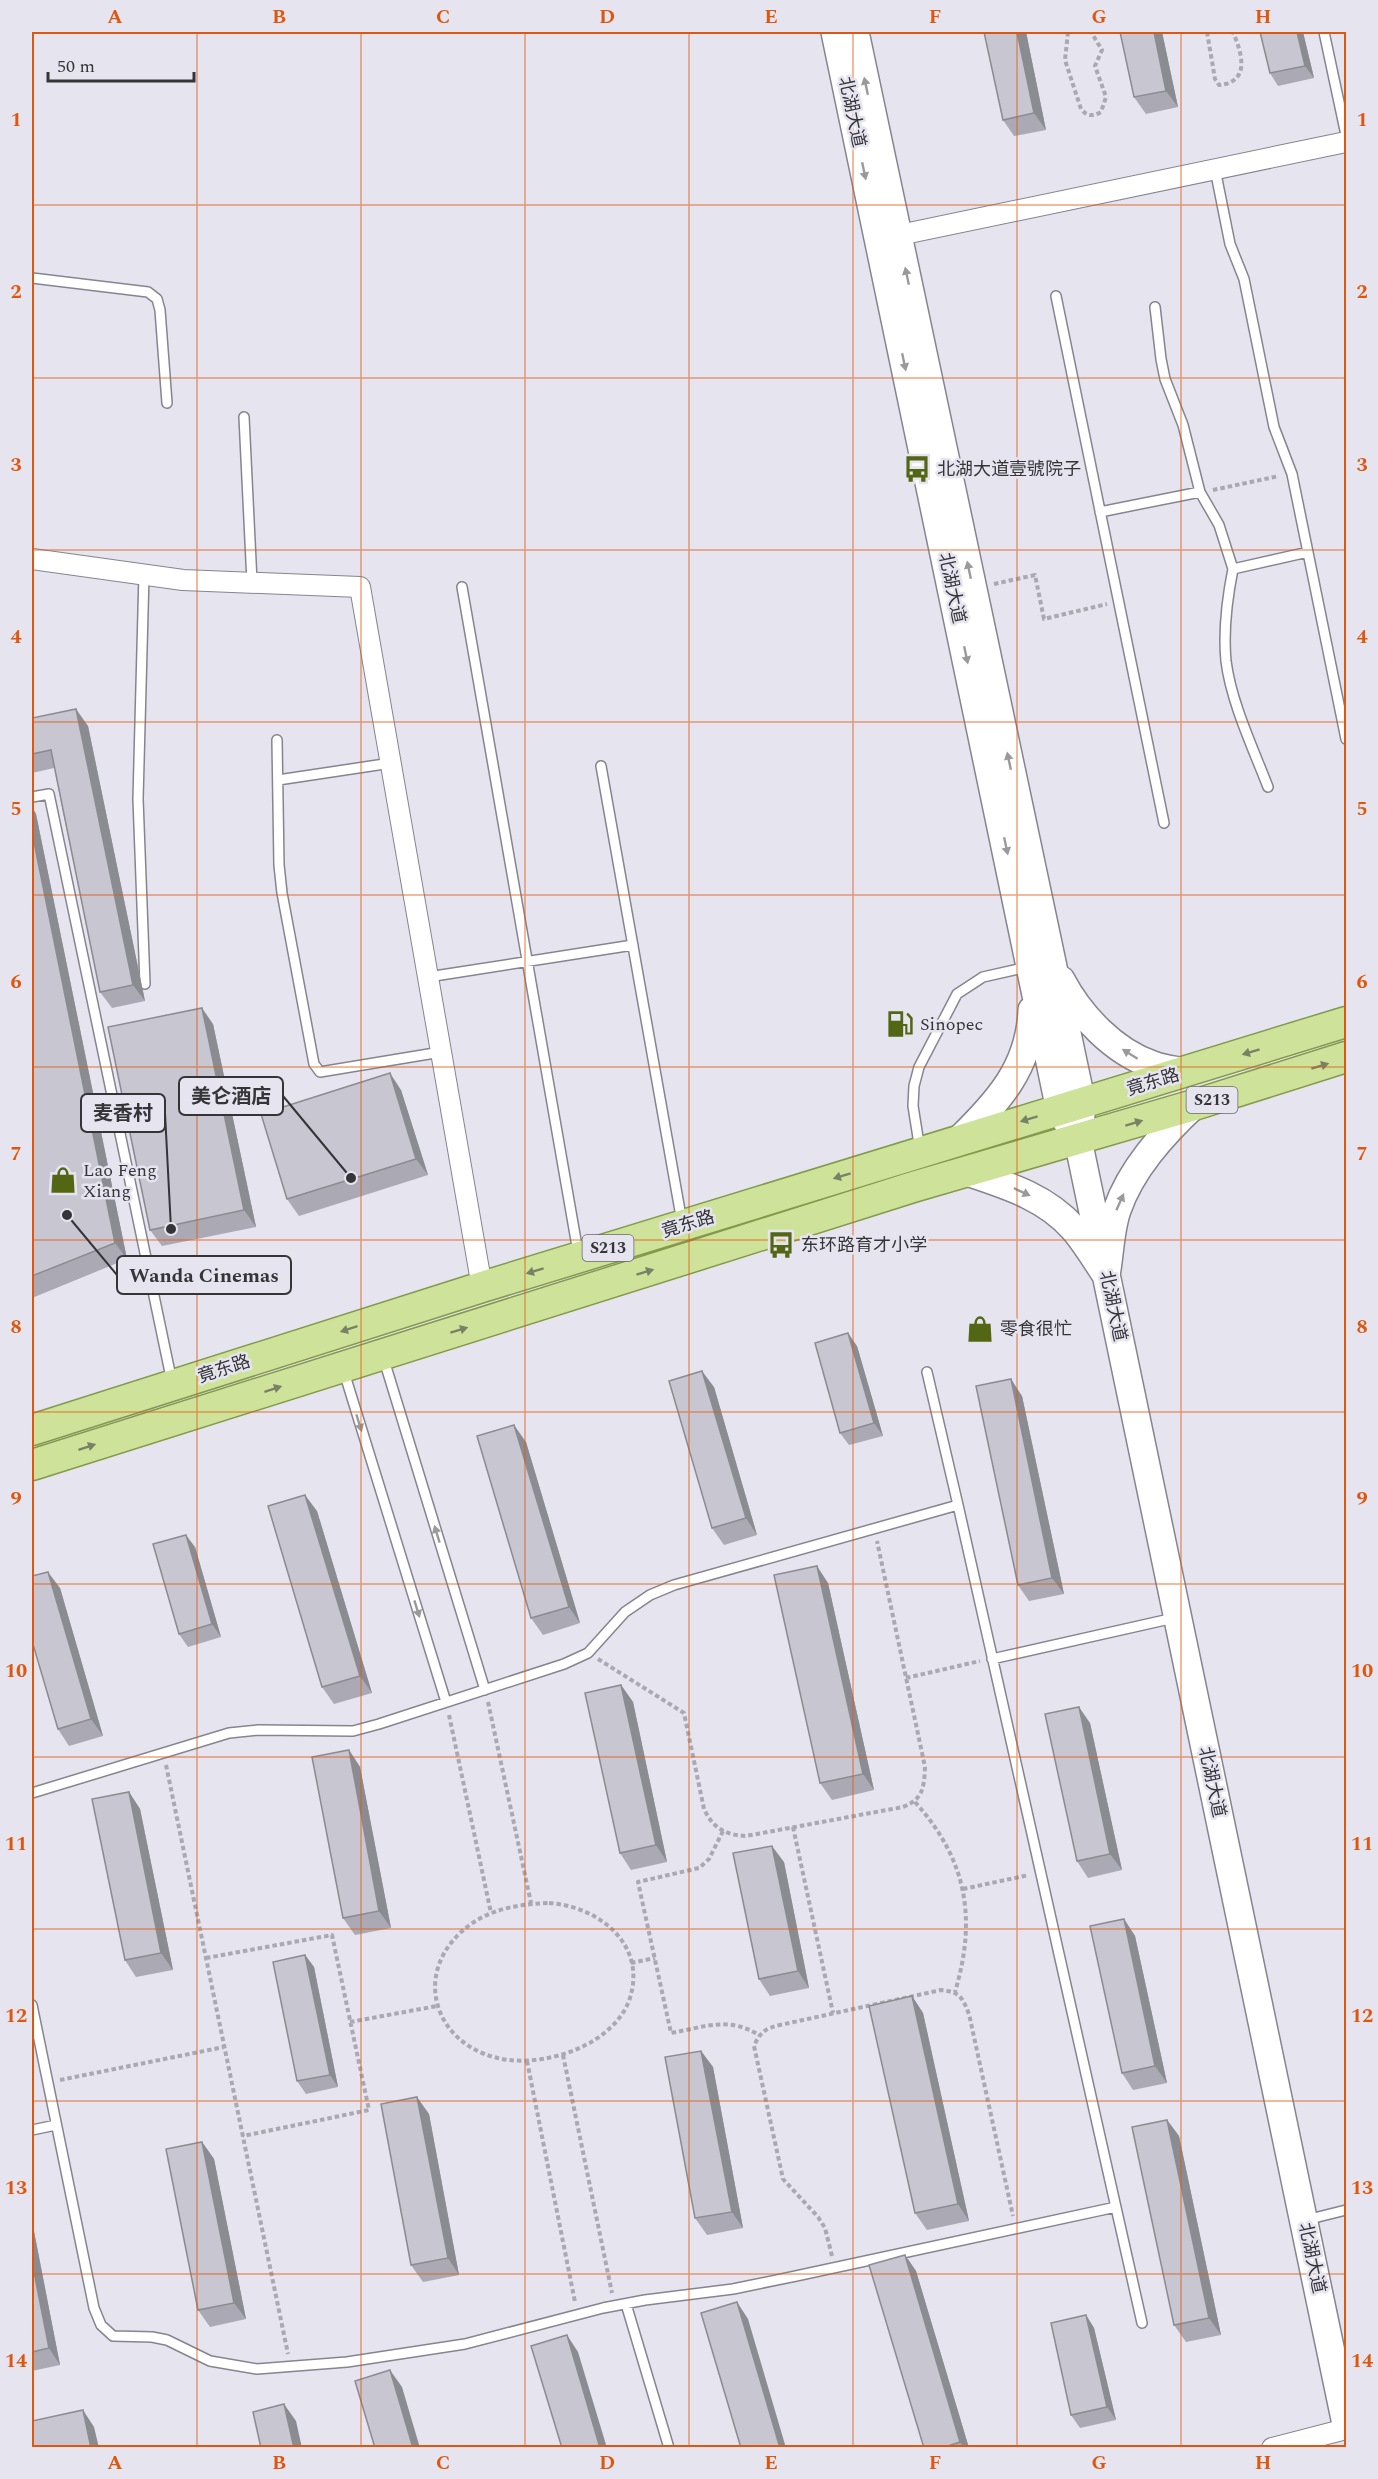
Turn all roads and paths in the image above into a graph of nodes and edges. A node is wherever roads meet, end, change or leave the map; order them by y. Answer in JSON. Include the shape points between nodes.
{"nodes":[{"id":1,"x":835,"y":32,"type":"edge"},
{"id":2,"x":855,"y":32,"type":"edge"},
{"id":3,"x":1068,"y":32,"type":"edge"},
{"id":4,"x":1091,"y":32,"type":"edge"},
{"id":5,"x":1207,"y":32,"type":"edge"},
{"id":6,"x":1233,"y":32,"type":"edge"},
{"id":7,"x":1324,"y":32,"type":"edge"},
{"id":8,"x":1347,"y":135,"type":"edge"},
{"id":9,"x":1347,"y":142,"type":"edge"},
{"id":10,"x":1215,"y":169,"type":"junction"},
{"id":11,"x":888,"y":238,"type":"junction"},
{"id":12,"x":32,"y":278,"type":"edge"},
{"id":13,"x":1056,"y":296,"type":"dead end"},
{"id":14,"x":1155,"y":307,"type":"dead end"},
{"id":15,"x":167,"y":403,"type":"dead end"},
{"id":16,"x":244,"y":417,"type":"dead end"},
{"id":17,"x":1292,"y":474,"type":"junction"},
{"id":18,"x":1200,"y":492,"type":"junction"},
{"id":19,"x":1100,"y":512,"type":"junction"},
{"id":20,"x":1308,"y":552,"type":"junction"},
{"id":21,"x":32,"y":559,"type":"edge"},
{"id":22,"x":1233,"y":569,"type":"junction"},
{"id":23,"x":144,"y":574,"type":"junction"},
{"id":24,"x":252,"y":582,"type":"junction"},
{"id":25,"x":462,"y":587,"type":"dead end"},
{"id":26,"x":973,"y":589,"type":"junction"},
{"id":27,"x":1118,"y":602,"type":"junction"},
{"id":28,"x":1347,"y":739,"type":"edge"},
{"id":29,"x":277,"y":740,"type":"dead end"},
{"id":30,"x":391,"y":763,"type":"junction"},
{"id":31,"x":602,"y":766,"type":"dead end"},
{"id":32,"x":278,"y":780,"type":"junction"},
{"id":33,"x":1268,"y":787,"type":"dead end"},
{"id":34,"x":32,"y":797,"type":"edge"},
{"id":35,"x":1164,"y":823,"type":"dead end"},
{"id":36,"x":633,"y":945,"type":"junction"},
{"id":37,"x":527,"y":962,"type":"junction"},
{"id":38,"x":1041,"y":964,"type":"junction"},
{"id":39,"x":428,"y":977,"type":"junction"},
{"id":40,"x":146,"y":984,"type":"dead end"},
{"id":41,"x":1347,"y":1022,"type":"edge"},
{"id":42,"x":441,"y":1052,"type":"junction"},
{"id":43,"x":1347,"y":1058,"type":"edge"},
{"id":44,"x":1185,"y":1072,"type":"junction"},
{"id":45,"x":1194,"y":1105,"type":"junction"},
{"id":46,"x":1071,"y":1107,"type":"junction"},
{"id":47,"x":959,"y":1140,"type":"junction"},
{"id":48,"x":1078,"y":1140,"type":"junction"},
{"id":49,"x":921,"y":1152,"type":"junction"},
{"id":50,"x":967,"y":1172,"type":"junction"},
{"id":51,"x":682,"y":1226,"type":"junction"},
{"id":52,"x":578,"y":1257,"type":"junction"},
{"id":53,"x":1106,"y":1275,"type":"junction"},
{"id":54,"x":482,"y":1287,"type":"junction"},
{"id":55,"x":382,"y":1354,"type":"junction"},
{"id":56,"x":342,"y":1367,"type":"junction"},
{"id":57,"x":927,"y":1372,"type":"dead end"},
{"id":58,"x":173,"y":1385,"type":"junction"},
{"id":59,"x":32,"y":1430,"type":"edge"},
{"id":60,"x":32,"y":1465,"type":"edge"},
{"id":61,"x":958,"y":1505,"type":"junction"},
{"id":62,"x":874,"y":1529,"type":"junction"},
{"id":63,"x":1178,"y":1617,"type":"junction"},
{"id":64,"x":588,"y":1653,"type":"junction"},
{"id":65,"x":992,"y":1659,"type":"junction"},
{"id":66,"x":906,"y":1678,"type":"junction"},
{"id":67,"x":485,"y":1690,"type":"junction"},
{"id":68,"x":446,"y":1702,"type":"junction"},
{"id":69,"x":163,"y":1753,"type":"junction"},
{"id":70,"x":32,"y":1793,"type":"edge"},
{"id":71,"x":915,"y":1802,"type":"junction"},
{"id":72,"x":793,"y":1827,"type":"junction"},
{"id":73,"x":723,"y":1832,"type":"junction"},
{"id":74,"x":1041,"y":1873,"type":"junction"},
{"id":75,"x":963,"y":1889,"type":"junction"},
{"id":76,"x":531,"y":1904,"type":"junction"},
{"id":77,"x":491,"y":1913,"type":"junction"},
{"id":78,"x":206,"y":1958,"type":"junction"},
{"id":79,"x":655,"y":1958,"type":"junction"},
{"id":80,"x":631,"y":1963,"type":"junction"},
{"id":81,"x":955,"y":1992,"type":"junction"},
{"id":82,"x":32,"y":2005,"type":"edge"},
{"id":83,"x":437,"y":2006,"type":"junction"},
{"id":84,"x":833,"y":2013,"type":"junction"},
{"id":85,"x":350,"y":2022,"type":"junction"},
{"id":86,"x":759,"y":2035,"type":"junction"},
{"id":87,"x":224,"y":2047,"type":"junction"},
{"id":88,"x":42,"y":2055,"type":"junction"},
{"id":89,"x":563,"y":2055,"type":"junction"},
{"id":90,"x":32,"y":2057,"type":"edge"},
{"id":91,"x":527,"y":2061,"type":"junction"},
{"id":92,"x":48,"y":2083,"type":"junction"},
{"id":93,"x":56,"y":2125,"type":"junction"},
{"id":94,"x":32,"y":2130,"type":"edge"},
{"id":95,"x":243,"y":2136,"type":"junction"},
{"id":96,"x":1116,"y":2207,"type":"junction"},
{"id":97,"x":1347,"y":2210,"type":"edge"},
{"id":98,"x":1304,"y":2221,"type":"junction"},
{"id":99,"x":1016,"y":2229,"type":"junction"},
{"id":100,"x":834,"y":2268,"type":"junction"},
{"id":101,"x":626,"y":2304,"type":"junction"},
{"id":102,"x":615,"y":2306,"type":"junction"},
{"id":103,"x":577,"y":2314,"type":"junction"},
{"id":104,"x":1142,"y":2323,"type":"dead end"},
{"id":105,"x":290,"y":2366,"type":"junction"},
{"id":106,"x":1347,"y":2424,"type":"edge"},
{"id":107,"x":1347,"y":2429,"type":"edge"},
{"id":108,"x":669,"y":2448,"type":"edge"},
{"id":109,"x":1272,"y":2448,"type":"edge"}],
"edges":[{"from":1,"to":11,"type":"main road","name":"北湖大道","one_way":true},
{"from":11,"to":2,"type":"main road","name":"北湖大道","one_way":true},
{"from":3,"to":4,"type":"path","via":[[1065,60],[1081,109],[1094,116],[1101,112],[1106,97],[1095,66],[1102,50]]},
{"from":5,"to":6,"type":"path","via":[[1219,85],[1233,80],[1242,69],[1242,53]]},
{"from":7,"to":8,"type":"lane"},
{"from":9,"to":10,"type":"street"},
{"from":10,"to":11,"type":"street"},
{"from":10,"to":17,"type":"lane","via":[[1230,244],[1244,279],[1274,427]]},
{"from":26,"to":11,"type":"main road","name":"北湖大道","one_way":true},
{"from":11,"to":38,"type":"main road","name":"北湖大道","one_way":true},
{"from":12,"to":15,"type":"lane","via":[[148,292],[157,299]]},
{"from":13,"to":19,"type":"lane"},
{"from":14,"to":18,"type":"lane","via":[[1165,379],[1183,425]]},
{"from":16,"to":24,"type":"lane"},
{"from":17,"to":18,"type":"path"},
{"from":17,"to":20,"type":"lane"},
{"from":18,"to":19,"type":"lane"},
{"from":18,"to":22,"type":"lane","via":[[1219,525]]},
{"from":19,"to":27,"type":"lane"},
{"from":20,"to":22,"type":"lane"},
{"from":20,"to":28,"type":"lane"},
{"from":21,"to":23,"type":"street"},
{"from":22,"to":33,"type":"lane","via":[[1227,599],[1226,661],[1230,684]]},
{"from":23,"to":24,"type":"street","via":[[183,580]]},
{"from":23,"to":40,"type":"lane","via":[[138,799]]},
{"from":24,"to":30,"type":"street","via":[[360,587]]},
{"from":25,"to":37,"type":"lane"},
{"from":26,"to":27,"type":"path","via":[[1035,575],[1044,619]]},
{"from":38,"to":26,"type":"main road","name":"北湖大道","one_way":true},
{"from":27,"to":35,"type":"lane"},
{"from":29,"to":32,"type":"lane"},
{"from":30,"to":32,"type":"lane"},
{"from":30,"to":39,"type":"street"},
{"from":31,"to":36,"type":"lane"},
{"from":32,"to":42,"type":"lane","via":[[282,893],[314,1064],[320,1072]]},
{"from":34,"to":58,"type":"lane","via":[[48,794]]},
{"from":36,"to":37,"type":"lane"},
{"from":36,"to":51,"type":"lane"},
{"from":37,"to":39,"type":"lane"},
{"from":37,"to":52,"type":"lane"},
{"from":44,"to":38,"type":"main road","one_way":true,"via":[[1131,1055],[1094,1027]]},
{"from":38,"to":46,"type":"main road","name":"北湖大道"},
{"from":38,"to":47,"type":"main road","via":[[1023,1060],[992,1106]]},
{"from":38,"to":49,"type":"lane","via":[[983,977],[957,994],[919,1068],[914,1086],[913,1106]]},
{"from":39,"to":42,"type":"street"},
{"from":41,"to":44,"type":"main road","name":"竟东路","number":"S213","one_way":true},
{"from":42,"to":54,"type":"street"},
{"from":45,"to":43,"type":"main road","name":"竟东路","number":"S213","one_way":true},
{"from":44,"to":46,"type":"main road","name":"竟东路","number":"S213"},
{"from":48,"to":45,"type":"main road","name":"竟东路","number":"S213","one_way":true},
{"from":53,"to":45,"type":"main road","one_way":true,"via":[[1116,1212],[1126,1188],[1171,1126]]},
{"from":46,"to":47,"type":"main road","name":"竟东路","number":"S213","one_way":true},
{"from":46,"to":48,"type":"main road","name":"北湖大道"},
{"from":47,"to":49,"type":"main road","name":"竟东路","number":"S213"},
{"from":48,"to":50,"type":"main road","name":"竟东路","number":"S213"},
{"from":48,"to":53,"type":"main road","name":"北湖大道"},
{"from":49,"to":51,"type":"main road","name":"竟东路","number":"S213","one_way":true},
{"from":50,"to":53,"type":"main road","one_way":true,"via":[[1007,1185],[1054,1210],[1074,1229]]},
{"from":55,"to":50,"type":"main road","name":"竟东路","number":"S213","one_way":true},
{"from":51,"to":52,"type":"main road","name":"竟东路","number":"S213"},
{"from":52,"to":54,"type":"main road","name":"竟东路","number":"S213","one_way":true},
{"from":53,"to":63,"type":"main road","name":"北湖大道"},
{"from":54,"to":58,"type":"main road","name":"竟东路","number":"S213","one_way":true},
{"from":55,"to":56,"type":"main road","name":"竟东路","number":"S213"},
{"from":67,"to":55,"type":"lane","one_way":true},
{"from":60,"to":56,"type":"main road","name":"竟东路","number":"S213","one_way":true},
{"from":56,"to":68,"type":"lane","one_way":true},
{"from":57,"to":61,"type":"lane"},
{"from":58,"to":59,"type":"main road","name":"竟东路","number":"S213"},
{"from":61,"to":62,"type":"lane"},
{"from":61,"to":65,"type":"lane"},
{"from":62,"to":64,"type":"lane","via":[[650,1595],[625,1612]]},
{"from":62,"to":66,"type":"path"},
{"from":63,"to":65,"type":"lane"},
{"from":63,"to":98,"type":"main road","name":"北湖大道"},
{"from":64,"to":67,"type":"lane"},
{"from":64,"to":73,"type":"path","via":[[684,1713],[704,1809],[709,1820]]},
{"from":65,"to":66,"type":"path"},
{"from":65,"to":74,"type":"lane"},
{"from":66,"to":71,"type":"path","via":[[925,1767],[922,1795]]},
{"from":67,"to":68,"type":"lane"},
{"from":67,"to":76,"type":"path"},
{"from":68,"to":69,"type":"lane","via":[[353,1731],[229,1733]]},
{"from":68,"to":77,"type":"path"},
{"from":69,"to":70,"type":"lane"},
{"from":69,"to":78,"type":"path"},
{"from":71,"to":72,"type":"path"},
{"from":71,"to":75,"type":"path","via":[[941,1834]]},
{"from":72,"to":73,"type":"path","via":[[746,1836]]},
{"from":72,"to":84,"type":"path"},
{"from":73,"to":79,"type":"path","via":[[710,1859],[699,1868],[638,1882]]},
{"from":74,"to":75,"type":"path"},
{"from":74,"to":96,"type":"lane"},
{"from":75,"to":81,"type":"path","via":[[967,1929]]},
{"from":76,"to":77,"type":"path"},
{"from":76,"to":80,"type":"path","via":[[565,1904],[598,1917],[620,1938]]},
{"from":77,"to":83,"type":"path","via":[[459,1934],[441,1959],[434,1989]]},
{"from":78,"to":85,"type":"path","via":[[332,1935]]},
{"from":78,"to":87,"type":"path"},
{"from":79,"to":80,"type":"path"},
{"from":79,"to":86,"type":"path","via":[[671,2033],[726,2023]]},
{"from":80,"to":89,"type":"path","via":[[632,1986],[624,2010],[599,2035]]},
{"from":81,"to":84,"type":"path","via":[[941,1990]]},
{"from":81,"to":99,"type":"path","via":[[969,2014]]},
{"from":82,"to":88,"type":"lane"},
{"from":83,"to":85,"type":"path"},
{"from":83,"to":91,"type":"path","via":[[451,2032],[474,2051]]},
{"from":84,"to":86,"type":"path","via":[[767,2028]]},
{"from":85,"to":95,"type":"path","via":[[369,2110]]},
{"from":86,"to":100,"type":"path","via":[[754,2046],[756,2058],[783,2179],[825,2228]]},
{"from":87,"to":92,"type":"path"},
{"from":87,"to":95,"type":"path"},
{"from":88,"to":90,"type":"lane"},
{"from":88,"to":92,"type":"lane"},
{"from":89,"to":91,"type":"path"},
{"from":89,"to":102,"type":"path"},
{"from":91,"to":103,"type":"path"},
{"from":92,"to":93,"type":"lane"},
{"from":93,"to":94,"type":"lane"},
{"from":93,"to":105,"type":"lane","via":[[93,2308],[101,2325],[113,2336],[166,2340],[210,2361],[257,2368]]},
{"from":95,"to":105,"type":"path"},
{"from":96,"to":99,"type":"lane"},
{"from":96,"to":104,"type":"lane"},
{"from":97,"to":98,"type":"lane"},
{"from":98,"to":106,"type":"main road","name":"北湖大道"},
{"from":99,"to":100,"type":"lane"},
{"from":100,"to":101,"type":"lane","via":[[733,2289]]},
{"from":101,"to":102,"type":"lane"},
{"from":101,"to":108,"type":"lane"},
{"from":102,"to":103,"type":"lane"},
{"from":103,"to":105,"type":"lane","via":[[465,2344],[347,2362]]},
{"from":107,"to":109,"type":"street"}]}
